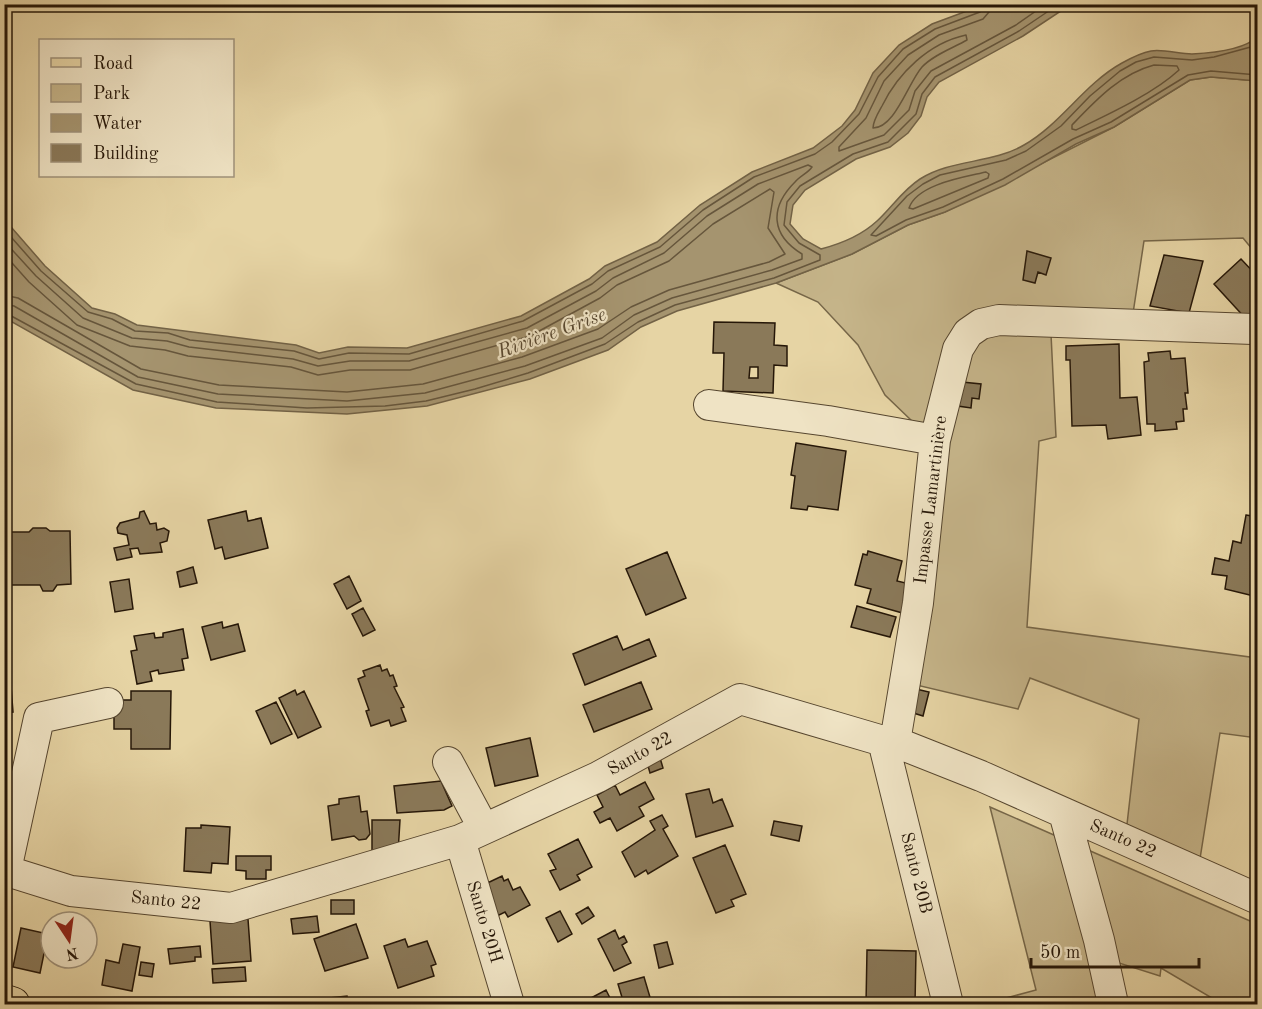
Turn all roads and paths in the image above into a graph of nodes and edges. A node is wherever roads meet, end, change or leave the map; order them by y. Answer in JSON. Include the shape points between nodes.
{"nodes":[{"id":1,"x":1253,"y":329,"type":"dead end"},
{"id":2,"x":709,"y":405,"type":"dead end"},
{"id":3,"x":935,"y":440,"type":"junction"},
{"id":4,"x":108,"y":702,"type":"dead end"},
{"id":5,"x":889,"y":742,"type":"junction"},
{"id":6,"x":448,"y":762,"type":"dead end"},
{"id":7,"x":1064,"y":813,"type":"junction"},
{"id":8,"x":472,"y":835,"type":"junction"},
{"id":9,"x":5,"y":870,"type":"edge"},
{"id":10,"x":1257,"y":899,"type":"edge"},
{"id":11,"x":4,"y":1001,"type":"edge"},
{"id":12,"x":13,"y":1005,"type":"edge"},
{"id":13,"x":508,"y":1005,"type":"edge"},
{"id":14,"x":948,"y":1005,"type":"edge"},
{"id":15,"x":1113,"y":1005,"type":"edge"}],
"edges":[{"from":1,"to":3,"type":"street","name":"Impasse Lamartinière","via":[[999,320],[981,324],[968,333],[958,349]]},
{"from":2,"to":3,"type":"street"},
{"from":3,"to":5,"type":"street","name":"Impasse Lamartinière","via":[[918,603]]},
{"from":4,"to":9,"type":"street","via":[[39,718]]},
{"from":5,"to":7,"type":"street","name":"Santo 22"},
{"from":5,"to":8,"type":"street","name":"Santo 22","via":[[740,699],[598,777]]},
{"from":5,"to":14,"type":"street","name":"Santo 20B"},
{"from":6,"to":8,"type":"street","name":"Santo 20H"},
{"from":7,"to":10,"type":"street","name":"Santo 22"},
{"from":7,"to":15,"type":"street"},
{"from":8,"to":9,"type":"street","name":"Santo 22","via":[[231,908],[71,891]]},
{"from":8,"to":13,"type":"street","name":"Santo 20H"},
{"from":11,"to":12,"type":"main road"}]}
